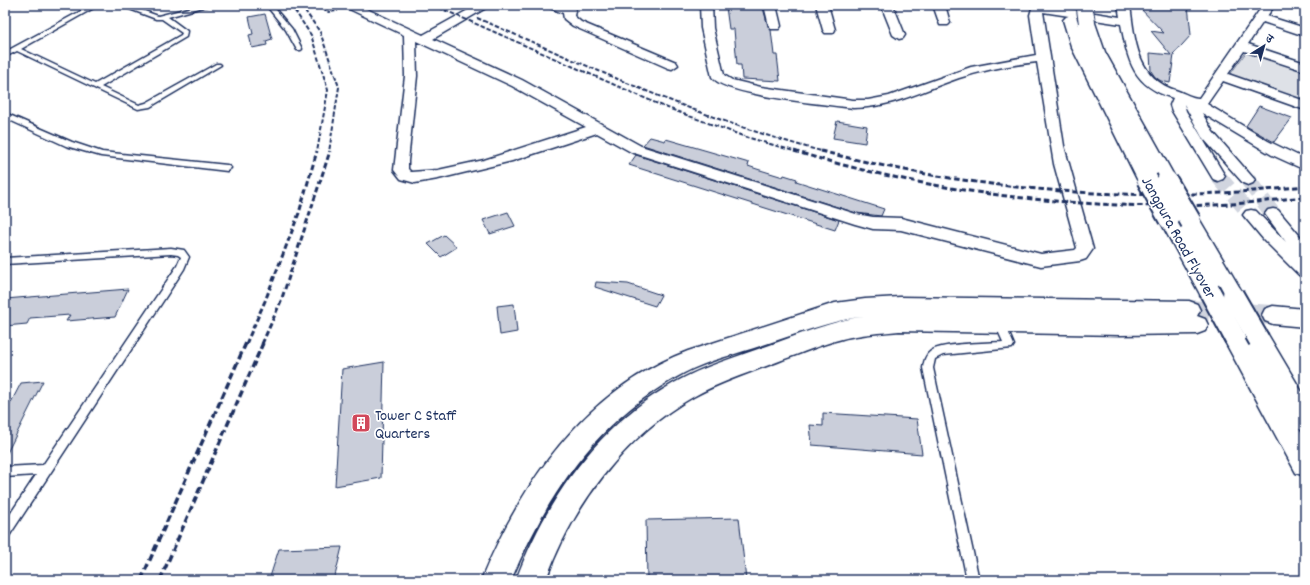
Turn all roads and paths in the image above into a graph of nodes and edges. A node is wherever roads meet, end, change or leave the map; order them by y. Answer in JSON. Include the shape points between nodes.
{"nodes":[{"id":1,"x":96,"y":5,"type":"edge"},
{"id":2,"x":122,"y":5,"type":"edge"},
{"id":3,"x":207,"y":5,"type":"edge"},
{"id":4,"x":269,"y":5,"type":"edge"},
{"id":5,"x":321,"y":5,"type":"edge"},
{"id":6,"x":349,"y":5,"type":"edge"},
{"id":7,"x":485,"y":5,"type":"edge"},
{"id":8,"x":552,"y":5,"type":"edge"},
{"id":9,"x":706,"y":5,"type":"edge"},
{"id":10,"x":770,"y":5,"type":"edge"},
{"id":11,"x":822,"y":5,"type":"edge"},
{"id":12,"x":887,"y":5,"type":"edge"},
{"id":13,"x":939,"y":5,"type":"edge"},
{"id":14,"x":1071,"y":5,"type":"edge"},
{"id":15,"x":1086,"y":5,"type":"edge"},
{"id":16,"x":1124,"y":5,"type":"edge"},
{"id":17,"x":1269,"y":5,"type":"edge"},
{"id":18,"x":1039,"y":7,"type":"edge"},
{"id":19,"x":323,"y":8,"type":"dead end"},
{"id":20,"x":569,"y":11,"type":"edge"},
{"id":21,"x":164,"y":17,"type":"junction"},
{"id":22,"x":1260,"y":17,"type":"junction"},
{"id":23,"x":1126,"y":21,"type":"junction"},
{"id":24,"x":944,"y":23,"type":"dead end"},
{"id":25,"x":775,"y":26,"type":"dead end"},
{"id":26,"x":829,"y":30,"type":"dead end"},
{"id":27,"x":1305,"y":32,"type":"edge"},
{"id":28,"x":899,"y":35,"type":"dead end"},
{"id":29,"x":417,"y":37,"type":"junction"},
{"id":30,"x":1240,"y":46,"type":"junction"},
{"id":31,"x":17,"y":49,"type":"junction"},
{"id":32,"x":299,"y":49,"type":"dead end"},
{"id":33,"x":5,"y":56,"type":"edge"},
{"id":34,"x":1043,"y":58,"type":"junction"},
{"id":35,"x":218,"y":65,"type":"dead end"},
{"id":36,"x":672,"y":65,"type":"dead end"},
{"id":37,"x":1305,"y":67,"type":"edge"},
{"id":38,"x":1220,"y":76,"type":"junction"},
{"id":39,"x":95,"y":87,"type":"junction"},
{"id":40,"x":1188,"y":100,"type":"junction"},
{"id":41,"x":1305,"y":106,"type":"edge"},
{"id":42,"x":5,"y":115,"type":"edge"},
{"id":43,"x":597,"y":128,"type":"junction"},
{"id":44,"x":1305,"y":166,"type":"edge"},
{"id":45,"x":227,"y":168,"type":"dead end"},
{"id":46,"x":1218,"y":176,"type":"tunnel mouth"},
{"id":47,"x":1248,"y":180,"type":"tunnel mouth"},
{"id":48,"x":1273,"y":214,"type":"tunnel mouth"},
{"id":49,"x":1251,"y":215,"type":"tunnel mouth"},
{"id":50,"x":1305,"y":252,"type":"edge"},
{"id":51,"x":5,"y":261,"type":"edge"},
{"id":52,"x":1305,"y":271,"type":"edge"},
{"id":53,"x":1305,"y":318,"type":"edge"},
{"id":54,"x":1000,"y":324,"type":"junction"},
{"id":55,"x":1305,"y":332,"type":"edge"},
{"id":56,"x":1274,"y":366,"type":"junction"},
{"id":57,"x":1305,"y":396,"type":"edge"},
{"id":58,"x":1305,"y":420,"type":"edge"},
{"id":59,"x":1305,"y":464,"type":"edge"},
{"id":60,"x":46,"y":470,"type":"junction"},
{"id":61,"x":5,"y":472,"type":"edge"},
{"id":62,"x":5,"y":532,"type":"edge"},
{"id":63,"x":496,"y":580,"type":"edge"},
{"id":64,"x":531,"y":580,"type":"edge"},
{"id":65,"x":973,"y":580,"type":"edge"}],
"edges":[{"from":1,"to":31,"type":"lane"},
{"from":2,"to":21,"type":"lane","via":[[151,16]]},
{"from":3,"to":21,"type":"lane"},
{"from":4,"to":32,"type":"lane","via":[[289,29]]},
{"from":5,"to":19,"type":"path"},
{"from":6,"to":29,"type":"street"},
{"from":7,"to":29,"type":"street"},
{"from":8,"to":20,"type":"street"},
{"from":9,"to":34,"type":"street","via":[[707,28],[718,77],[746,88],[853,104],[871,104],[896,99],[953,76],[1004,62]]},
{"from":10,"to":25,"type":"street"},
{"from":11,"to":26,"type":"street"},
{"from":12,"to":28,"type":"street"},
{"from":13,"to":24,"type":"street"},
{"from":14,"to":59,"type":"main road","name":"Jangpura Road Flyover","bridge":true,"via":[[1074,32],[1120,128]]},
{"from":15,"to":56,"type":"main road","name":"Jangpura Road Flyover","bridge":true,"via":[[1087,23],[1096,52]]},
{"from":16,"to":23,"type":"street"},
{"from":17,"to":22,"type":"street"},
{"from":18,"to":23,"type":"street"},
{"from":18,"to":34,"type":"street","via":[[1036,15]]},
{"from":20,"to":36,"type":"street","via":[[577,24]]},
{"from":21,"to":39,"type":"lane","via":[[185,32],[184,36]]},
{"from":22,"to":27,"type":"street"},
{"from":22,"to":30,"type":"street"},
{"from":23,"to":40,"type":"street","via":[[1138,66],[1147,80],[1153,86]]},
{"from":29,"to":43,"type":"street","via":[[517,83]]},
{"from":29,"to":43,"type":"street","via":[[401,160],[401,170],[406,176],[428,177],[477,167],[521,155]]},
{"from":30,"to":37,"type":"street"},
{"from":30,"to":38,"type":"street"},
{"from":31,"to":33,"type":"lane"},
{"from":31,"to":39,"type":"lane"},
{"from":34,"to":43,"type":"street","via":[[1053,130],[1085,249],[1080,255],[1041,260],[901,224],[873,223],[856,219],[636,149]]},
{"from":35,"to":39,"type":"lane","via":[[141,107]]},
{"from":38,"to":40,"type":"street","via":[[1203,101]]},
{"from":38,"to":41,"type":"street"},
{"from":40,"to":44,"type":"street","via":[[1240,132]]},
{"from":40,"to":46,"type":"street","via":[[1177,105],[1179,111]]},
{"from":40,"to":47,"type":"street","via":[[1208,134]]},
{"from":42,"to":45,"type":"lane","via":[[69,144],[101,154]]},
{"from":48,"to":50,"type":"street"},
{"from":49,"to":52,"type":"street"},
{"from":51,"to":60,"type":"lane","via":[[171,251],[181,252],[185,257],[181,267]]},
{"from":53,"to":55,"type":"main road","via":[[1277,322]]},
{"from":54,"to":63,"type":"main road","via":[[1120,326],[1193,318],[900,306],[860,308],[827,315],[677,366],[643,384],[610,409],[581,436],[552,472],[528,510]]},
{"from":54,"to":64,"type":"main road","via":[[899,322],[865,325],[834,332],[715,374],[682,390],[633,423],[608,448],[569,502]]},
{"from":54,"to":65,"type":"lane","via":[[1009,345],[938,352],[928,359]]},
{"from":56,"to":57,"type":"main road"},
{"from":56,"to":58,"type":"main road","name":"Jangpura Road Flyover"},
{"from":60,"to":61,"type":"lane"},
{"from":60,"to":62,"type":"lane"}]}
